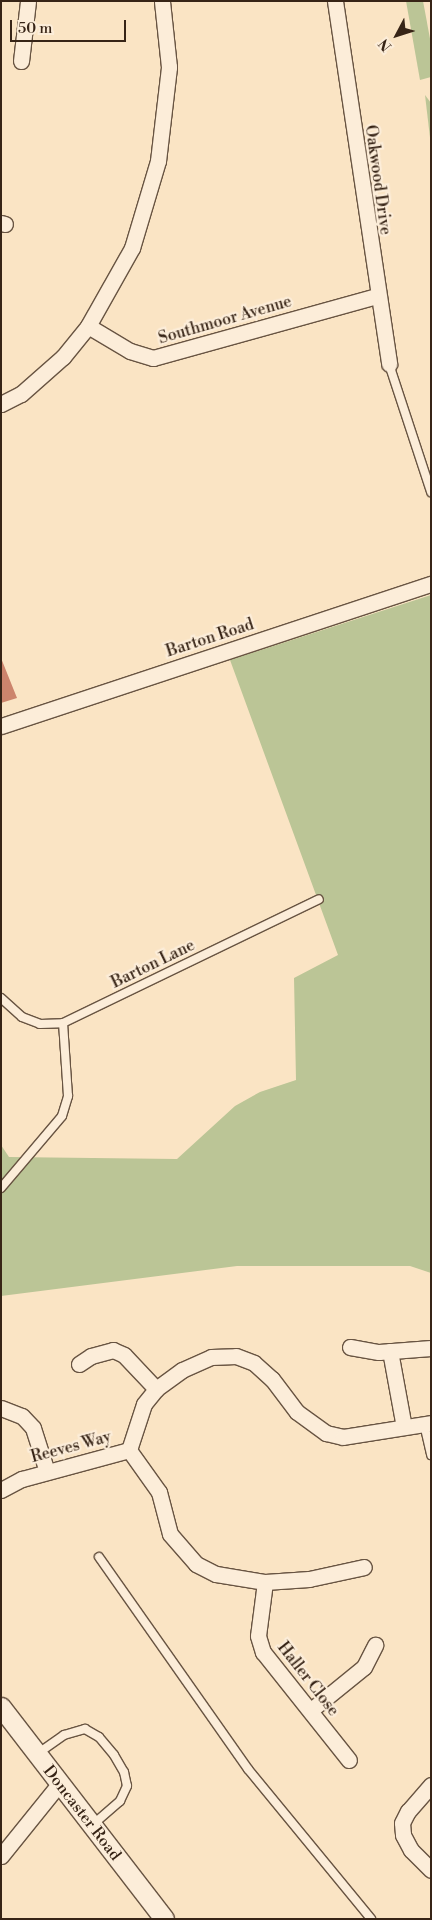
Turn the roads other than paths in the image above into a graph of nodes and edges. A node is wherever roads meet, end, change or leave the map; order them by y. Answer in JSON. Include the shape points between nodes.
{"nodes":[{"id":1,"x":28,"y":1,"type":"edge"},
{"id":2,"x":162,"y":1,"type":"edge"},
{"id":3,"x":335,"y":1,"type":"edge"},
{"id":4,"x":21,"y":61,"type":"dead end"},
{"id":5,"x":377,"y":296,"type":"junction"},
{"id":6,"x":88,"y":326,"type":"junction"},
{"id":7,"x":389,"y":364,"type":"joint"},
{"id":8,"x":1,"y":404,"type":"edge"},
{"id":9,"x":431,"y":492,"type":"edge"},
{"id":10,"x":431,"y":584,"type":"edge"},
{"id":11,"x":1,"y":726,"type":"edge"},
{"id":12,"x":319,"y":898,"type":"dead end"},
{"id":13,"x":1,"y":998,"type":"edge"},
{"id":14,"x":64,"y":1023,"type":"junction"},
{"id":15,"x":1,"y":1188,"type":"edge"},
{"id":16,"x":350,"y":1347,"type":"dead end"},
{"id":17,"x":431,"y":1348,"type":"edge"},
{"id":18,"x":390,"y":1351,"type":"junction"},
{"id":19,"x":79,"y":1364,"type":"dead end"},
{"id":20,"x":156,"y":1389,"type":"junction"},
{"id":21,"x":1,"y":1408,"type":"edge"},
{"id":22,"x":427,"y":1424,"type":"edge"},
{"id":23,"x":404,"y":1427,"type":"junction"},
{"id":24,"x":129,"y":1450,"type":"junction"},
{"id":25,"x":431,"y":1455,"type":"edge"},
{"id":26,"x":47,"y":1472,"type":"junction"},
{"id":27,"x":1,"y":1490,"type":"edge"},
{"id":28,"x":99,"y":1557,"type":"dead end"},
{"id":29,"x":364,"y":1567,"type":"dead end"},
{"id":30,"x":265,"y":1582,"type":"junction"},
{"id":31,"x":375,"y":1645,"type":"dead end"},
{"id":32,"x":1,"y":1707,"type":"edge"},
{"id":33,"x":311,"y":1710,"type":"junction"},
{"id":34,"x":37,"y":1754,"type":"junction"},
{"id":35,"x":349,"y":1760,"type":"dead end"},
{"id":36,"x":59,"y":1784,"type":"junction"},
{"id":37,"x":431,"y":1785,"type":"edge"},
{"id":38,"x":92,"y":1826,"type":"junction"},
{"id":39,"x":1,"y":1856,"type":"edge"},
{"id":40,"x":431,"y":1870,"type":"edge"},
{"id":41,"x":164,"y":1919,"type":"edge"},
{"id":42,"x":371,"y":1919,"type":"edge"}],
"edges":[{"from":1,"to":4,"type":"street"},
{"from":2,"to":6,"type":"street","via":[[169,68],[158,161],[132,248]]},
{"from":3,"to":5,"type":"street","name":"Oakwood Drive"},
{"from":5,"to":6,"type":"street","name":"Southmoor Avenue","via":[[153,358],[130,351]]},
{"from":5,"to":7,"type":"street","name":"Oakwood Drive"},
{"from":6,"to":8,"type":"street","via":[[43,376]]},
{"from":7,"to":9,"type":"lane"},
{"from":10,"to":11,"type":"street","name":"Barton Road"},
{"from":12,"to":14,"type":"lane","name":"Barton Lane"},
{"from":13,"to":14,"type":"lane","name":"Barton Lane","via":[[22,1017],[40,1024]]},
{"from":14,"to":15,"type":"lane","via":[[68,1096],[62,1116]]},
{"from":16,"to":18,"type":"street"},
{"from":17,"to":18,"type":"street"},
{"from":18,"to":23,"type":"street"},
{"from":19,"to":20,"type":"street","via":[[91,1356],[113,1350],[124,1355]]},
{"from":20,"to":23,"type":"street","name":"Reeves Way","via":[[182,1370],[211,1357],[236,1356],[254,1363],[272,1379],[297,1412],[326,1433],[343,1437]]},
{"from":20,"to":24,"type":"street","name":"Reeves Way","via":[[144,1404]]},
{"from":21,"to":26,"type":"street","via":[[22,1416],[32,1428]]},
{"from":22,"to":23,"type":"street","name":"Reeves Way"},
{"from":22,"to":25,"type":"lane"},
{"from":24,"to":26,"type":"street","name":"Reeves Way"},
{"from":24,"to":30,"type":"street","via":[[160,1492],[170,1534],[183,1552],[196,1564],[216,1574]]},
{"from":26,"to":27,"type":"street","name":"Reeves Way","via":[[22,1478]]},
{"from":28,"to":42,"type":"lane","via":[[248,1769]]},
{"from":29,"to":30,"type":"street","via":[[308,1579]]},
{"from":30,"to":33,"type":"street","name":"Haller Close","via":[[258,1636],[263,1652]]},
{"from":31,"to":33,"type":"street","via":[[364,1667]]},
{"from":32,"to":34,"type":"street","name":"Doncaster Road"},
{"from":33,"to":35,"type":"street","name":"Haller Close"},
{"from":34,"to":36,"type":"street","name":"Doncaster Road"},
{"from":34,"to":38,"type":"lane","via":[[64,1735],[76,1729],[86,1729],[99,1738],[114,1756],[124,1772],[127,1786],[120,1801]]},
{"from":36,"to":38,"type":"street","name":"Doncaster Road"},
{"from":36,"to":39,"type":"street"},
{"from":37,"to":40,"type":"street","via":[[408,1810],[402,1823],[403,1835],[411,1850]]},
{"from":38,"to":41,"type":"street","name":"Doncaster Road"}]}
